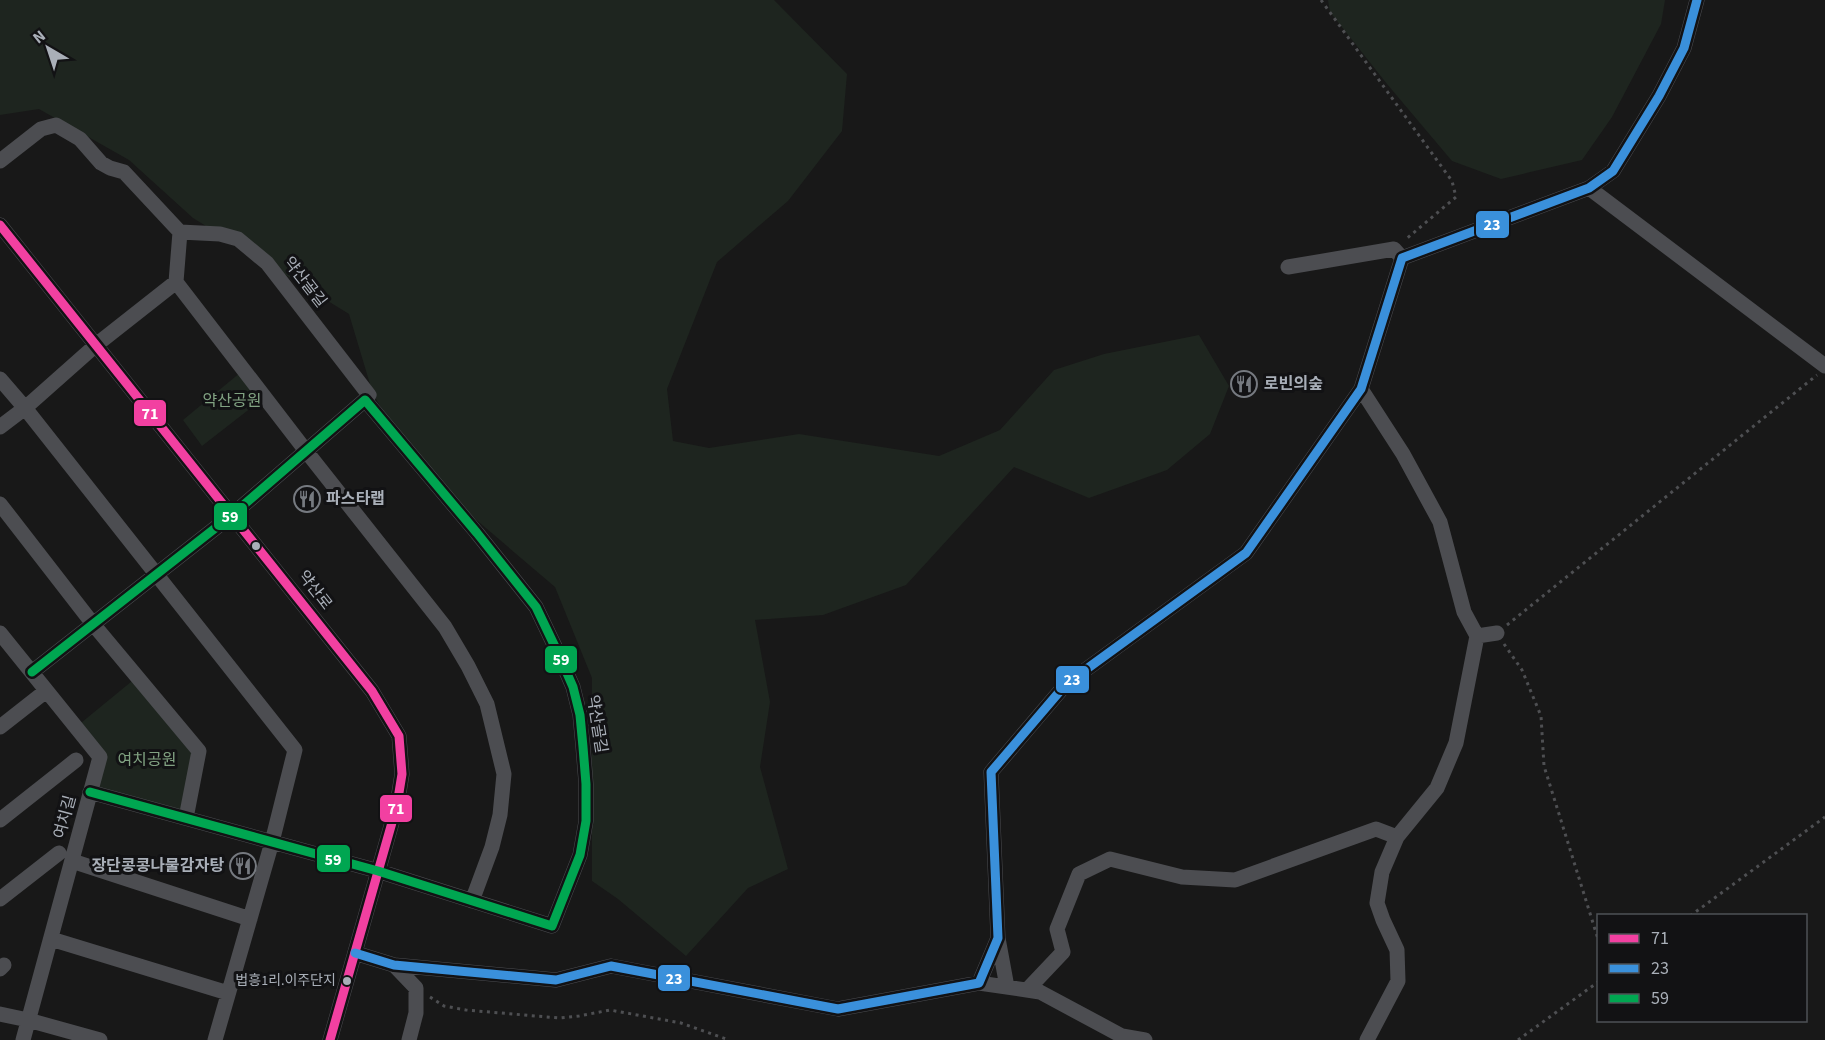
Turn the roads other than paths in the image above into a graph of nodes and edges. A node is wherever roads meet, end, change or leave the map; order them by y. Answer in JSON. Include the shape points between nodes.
{"nodes":[{"id":1,"x":1697,"y":0,"type":"edge"},
{"id":2,"x":0,"y":161,"type":"edge"},
{"id":3,"x":1588,"y":188,"type":"junction"},
{"id":4,"x":0,"y":225,"type":"edge"},
{"id":5,"x":180,"y":232,"type":"junction"},
{"id":6,"x":1398,"y":254,"type":"junction"},
{"id":7,"x":1288,"y":267,"type":"dead end"},
{"id":8,"x":176,"y":282,"type":"junction"},
{"id":9,"x":96,"y":345,"type":"junction"},
{"id":10,"x":1825,"y":367,"type":"edge"},
{"id":11,"x":0,"y":379,"type":"edge"},
{"id":12,"x":1361,"y":389,"type":"junction"},
{"id":13,"x":365,"y":400,"type":"junction"},
{"id":14,"x":25,"y":408,"type":"junction"},
{"id":15,"x":0,"y":427,"type":"edge"},
{"id":16,"x":306,"y":451,"type":"junction"},
{"id":17,"x":0,"y":504,"type":"edge"},
{"id":18,"x":232,"y":515,"type":"junction"},
{"id":19,"x":156,"y":574,"type":"junction"},
{"id":20,"x":93,"y":624,"type":"junction"},
{"id":21,"x":0,"y":633,"type":"edge"},
{"id":22,"x":1497,"y":633,"type":"road end"},
{"id":23,"x":1477,"y":636,"type":"junction"},
{"id":24,"x":32,"y":672,"type":"junction"},
{"id":25,"x":46,"y":691,"type":"junction"},
{"id":26,"x":0,"y":727,"type":"edge"},
{"id":27,"x":76,"y":760,"type":"dead end"},
{"id":28,"x":90,"y":792,"type":"junction"},
{"id":29,"x":186,"y":818,"type":"junction"},
{"id":30,"x":0,"y":820,"type":"edge"},
{"id":31,"x":1397,"y":837,"type":"junction"},
{"id":32,"x":272,"y":842,"type":"junction"},
{"id":33,"x":65,"y":857,"type":"junction"},
{"id":34,"x":378,"y":871,"type":"junction"},
{"id":35,"x":0,"y":899,"type":"edge"},
{"id":36,"x":472,"y":902,"type":"junction"},
{"id":37,"x":250,"y":919,"type":"junction"},
{"id":38,"x":998,"y":938,"type":"junction"},
{"id":39,"x":51,"y":939,"type":"junction"},
{"id":40,"x":355,"y":953,"type":"junction"},
{"id":41,"x":394,"y":965,"type":"junction"},
{"id":42,"x":979,"y":983,"type":"junction"},
{"id":43,"x":1007,"y":987,"type":"junction"},
{"id":44,"x":1027,"y":990,"type":"junction"},
{"id":45,"x":228,"y":993,"type":"junction"},
{"id":46,"x":0,"y":1014,"type":"edge"},
{"id":47,"x":28,"y":1020,"type":"junction"},
{"id":48,"x":23,"y":1040,"type":"edge"},
{"id":49,"x":100,"y":1040,"type":"edge"},
{"id":50,"x":215,"y":1040,"type":"edge"},
{"id":51,"x":330,"y":1040,"type":"edge"},
{"id":52,"x":409,"y":1040,"type":"edge"},
{"id":53,"x":1145,"y":1040,"type":"edge"},
{"id":54,"x":1367,"y":1040,"type":"edge"}],
"edges":[{"from":1,"to":3,"type":"street","via":[[1684,48],[1659,96],[1613,171]]},
{"from":2,"to":5,"type":"street","via":[[41,129],[56,125],[80,139],[102,163],[124,172]]},
{"from":3,"to":6,"type":"street"},
{"from":3,"to":10,"type":"street"},
{"from":4,"to":9,"type":"street","name":"약산로"},
{"from":5,"to":8,"type":"street"},
{"from":5,"to":13,"type":"street","name":"약산골길","via":[[238,239],[267,263],[369,395]]},
{"from":6,"to":7,"type":"street"},
{"from":6,"to":12,"type":"street"},
{"from":8,"to":9,"type":"street"},
{"from":8,"to":16,"type":"street"},
{"from":9,"to":14,"type":"street"},
{"from":9,"to":18,"type":"street","name":"약산로"},
{"from":11,"to":14,"type":"street"},
{"from":12,"to":23,"type":"street","via":[[1440,522],[1464,612]]},
{"from":12,"to":38,"type":"street","via":[[1246,552],[1066,684],[991,771]]},
{"from":13,"to":16,"type":"street"},
{"from":13,"to":36,"type":"street","name":"약산골길","via":[[536,607],[560,655],[580,715],[586,821],[580,855],[552,926]]},
{"from":14,"to":15,"type":"street"},
{"from":14,"to":19,"type":"street"},
{"from":16,"to":18,"type":"street"},
{"from":16,"to":36,"type":"street","via":[[445,627],[487,705],[504,774],[500,815]]},
{"from":17,"to":20,"type":"street"},
{"from":18,"to":19,"type":"street"},
{"from":18,"to":34,"type":"street","name":"약산로","via":[[372,690],[399,736],[402,774]]},
{"from":19,"to":20,"type":"street"},
{"from":19,"to":32,"type":"street","via":[[295,750]]},
{"from":20,"to":24,"type":"street"},
{"from":20,"to":29,"type":"street","via":[[199,751]]},
{"from":21,"to":24,"type":"street","name":"여치길"},
{"from":22,"to":23,"type":"street"},
{"from":23,"to":31,"type":"street","via":[[1456,743],[1437,788]]},
{"from":24,"to":25,"type":"street","name":"여치길"},
{"from":25,"to":26,"type":"street"},
{"from":25,"to":28,"type":"street","name":"여치길","via":[[100,757]]},
{"from":27,"to":30,"type":"street"},
{"from":28,"to":29,"type":"street","name":"약산골길"},
{"from":28,"to":33,"type":"street","name":"여치길"},
{"from":29,"to":32,"type":"street","name":"약산골길"},
{"from":31,"to":44,"type":"street","via":[[1376,829],[1235,880],[1182,877],[1110,859],[1079,874],[1057,929],[1063,952]]},
{"from":31,"to":54,"type":"street","via":[[1382,872],[1377,903],[1397,950],[1398,981]]},
{"from":32,"to":34,"type":"street","name":"약산골길"},
{"from":32,"to":37,"type":"street"},
{"from":33,"to":35,"type":"street"},
{"from":33,"to":37,"type":"street"},
{"from":33,"to":39,"type":"street","name":"여치길"},
{"from":34,"to":36,"type":"street","name":"약산골길"},
{"from":34,"to":40,"type":"street","name":"약산로"},
{"from":37,"to":45,"type":"street"},
{"from":38,"to":42,"type":"street"},
{"from":38,"to":43,"type":"street"},
{"from":39,"to":45,"type":"street"},
{"from":39,"to":47,"type":"street","name":"여치길"},
{"from":40,"to":41,"type":"street"},
{"from":40,"to":51,"type":"street","name":"약산로"},
{"from":41,"to":42,"type":"street","via":[[556,980],[611,966],[838,1009]]},
{"from":41,"to":52,"type":"street","via":[[416,987],[416,1013]]},
{"from":42,"to":43,"type":"street"},
{"from":43,"to":44,"type":"street"},
{"from":44,"to":53,"type":"street","via":[[1040,992],[1122,1036]]},
{"from":45,"to":50,"type":"street"},
{"from":46,"to":47,"type":"street"},
{"from":47,"to":48,"type":"street","name":"여치길"},
{"from":47,"to":49,"type":"street"}]}
